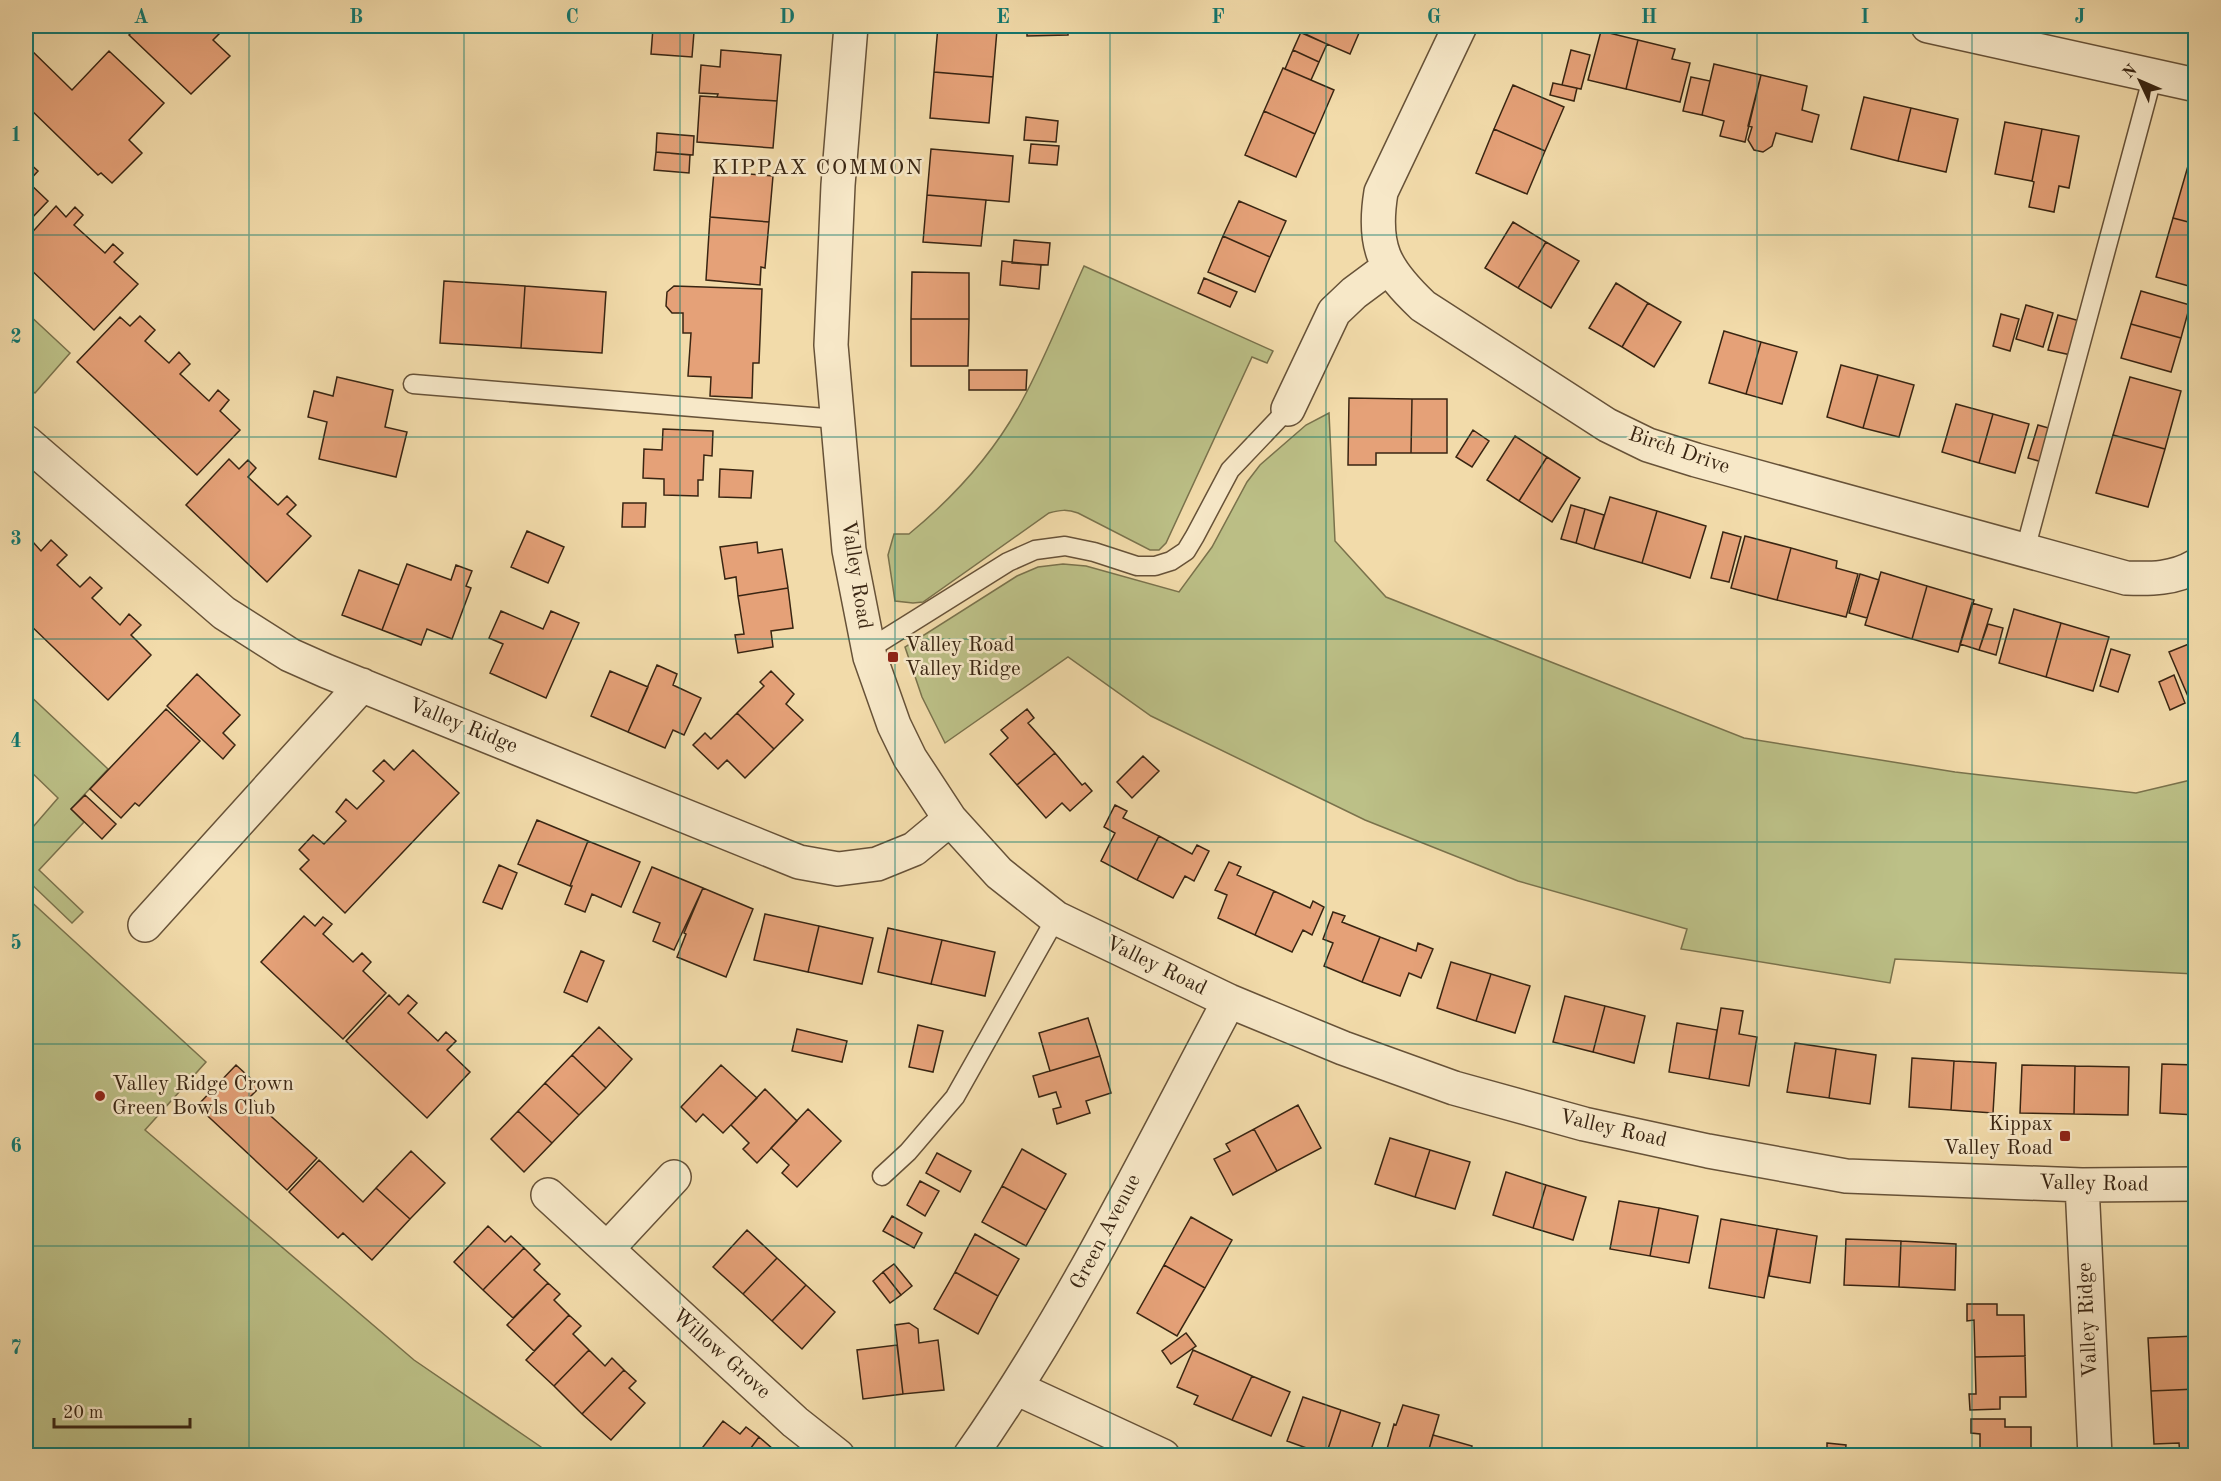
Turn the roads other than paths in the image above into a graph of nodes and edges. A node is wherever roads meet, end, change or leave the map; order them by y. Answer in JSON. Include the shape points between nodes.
{"nodes":[{"id":1,"x":851,"y":26,"type":"edge"},
{"id":2,"x":1460,"y":26,"type":"edge"},
{"id":3,"x":1928,"y":26,"type":"edge"},
{"id":4,"x":2153,"y":75,"type":"junction"},
{"id":5,"x":2196,"y":85,"type":"edge"},
{"id":6,"x":1389,"y":267,"type":"junction"},
{"id":7,"x":413,"y":384,"type":"dead end"},
{"id":8,"x":1288,"y":409,"type":"joint"},
{"id":9,"x":837,"y":419,"type":"junction"},
{"id":10,"x":26,"y":442,"type":"edge"},
{"id":11,"x":2025,"y":550,"type":"junction"},
{"id":12,"x":2196,"y":566,"type":"edge"},
{"id":13,"x":869,"y":649,"type":"junction"},
{"id":14,"x":362,"y":685,"type":"junction"},
{"id":15,"x":950,"y":819,"type":"junction"},
{"id":16,"x":1056,"y":918,"type":"junction"},
{"id":17,"x":145,"y":925,"type":"dead end"},
{"id":18,"x":1229,"y":1001,"type":"junction"},
{"id":19,"x":882,"y":1176,"type":"dead end"},
{"id":20,"x":674,"y":1177,"type":"dead end"},
{"id":21,"x":2196,"y":1184,"type":"edge"},
{"id":22,"x":2082,"y":1185,"type":"junction"},
{"id":23,"x":548,"y":1195,"type":"dead end"},
{"id":24,"x":607,"y":1249,"type":"junction"},
{"id":25,"x":1016,"y":1388,"type":"junction"},
{"id":26,"x":838,"y":1455,"type":"edge"},
{"id":27,"x":970,"y":1455,"type":"edge"},
{"id":28,"x":1163,"y":1455,"type":"edge"},
{"id":29,"x":2095,"y":1455,"type":"edge"}],
"edges":[{"from":1,"to":9,"type":"street","name":"Valley Road","via":[[838,185],[831,345]]},
{"from":2,"to":6,"type":"street","name":"Birch Drive","via":[[1381,192],[1379,243]]},
{"from":3,"to":4,"type":"street"},
{"from":4,"to":5,"type":"street"},
{"from":4,"to":11,"type":"lane"},
{"from":6,"to":8,"type":"street","via":[[1334,312]]},
{"from":6,"to":11,"type":"street","name":"Birch Drive","via":[[1423,306],[1607,425],[1648,445]]},
{"from":7,"to":9,"type":"lane"},
{"from":8,"to":13,"type":"lane","via":[[1230,470],[1186,551],[1171,561],[1137,566],[1065,546],[1035,550],[1008,562]]},
{"from":9,"to":13,"type":"street","name":"Valley Road","via":[[849,550]]},
{"from":10,"to":14,"type":"street","name":"Valley Ridge","via":[[224,613],[290,654]]},
{"from":11,"to":12,"type":"street","name":"Birch Drive","via":[[2126,578],[2156,579]]},
{"from":13,"to":15,"type":"street","name":"Valley Road","via":[[894,725],[910,758]]},
{"from":14,"to":15,"type":"street","name":"Valley Ridge","via":[[799,862],[838,869],[877,864],[914,849]]},
{"from":14,"to":17,"type":"street"},
{"from":15,"to":16,"type":"street","name":"Valley Road","via":[[999,873]]},
{"from":16,"to":18,"type":"street","name":"Valley Road"},
{"from":16,"to":19,"type":"lane","via":[[955,1097]]},
{"from":18,"to":22,"type":"street","name":"Valley Road","via":[[1454,1088],[1606,1129],[1846,1176]]},
{"from":18,"to":25,"type":"street","name":"Green Avenue","via":[[1074,1292]]},
{"from":20,"to":24,"type":"street"},
{"from":21,"to":22,"type":"street","name":"Valley Road"},
{"from":22,"to":29,"type":"street","name":"Valley Ridge"},
{"from":23,"to":24,"type":"street","name":"Willow Grove"},
{"from":24,"to":26,"type":"street","name":"Willow Grove","via":[[795,1422]]},
{"from":25,"to":27,"type":"street","name":"Green Avenue"},
{"from":25,"to":28,"type":"street"}]}
